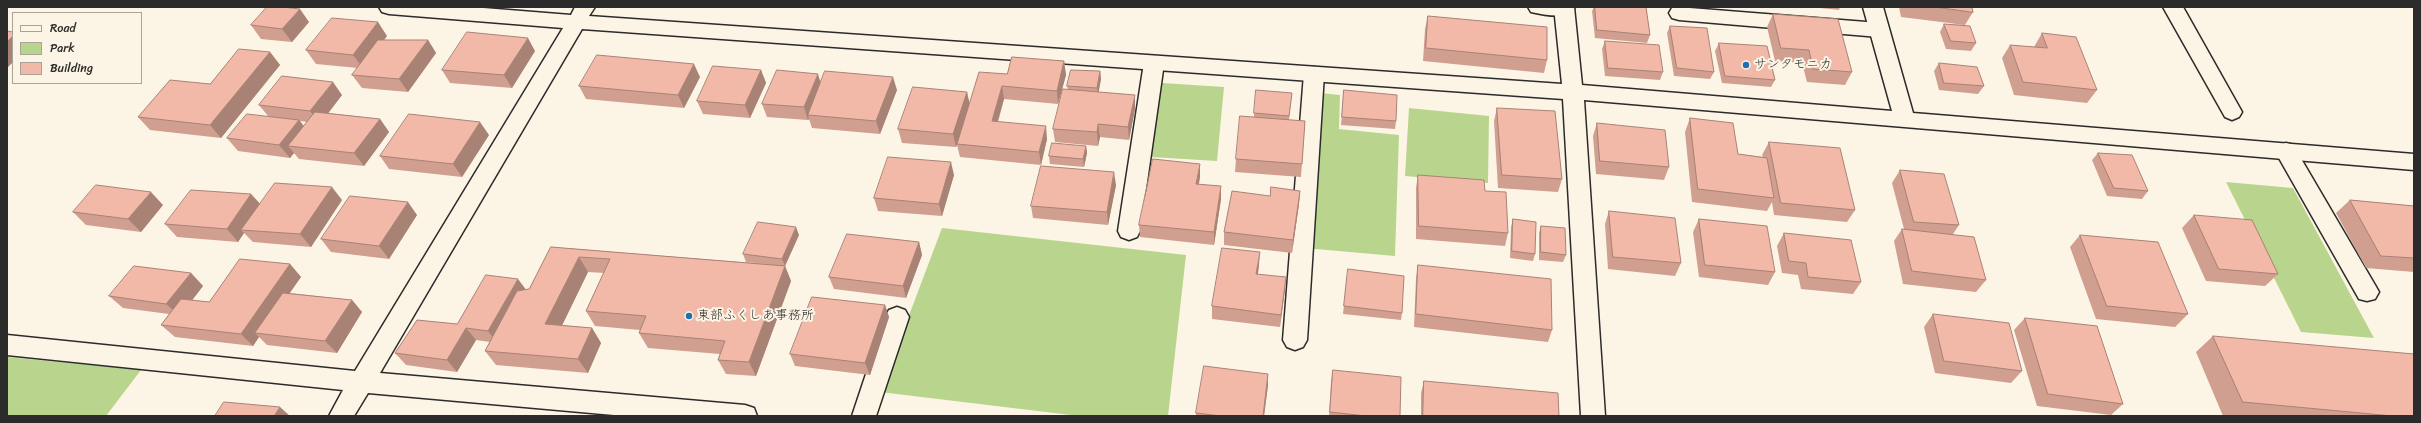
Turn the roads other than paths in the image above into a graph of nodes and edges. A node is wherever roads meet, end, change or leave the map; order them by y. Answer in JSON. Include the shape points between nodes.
{"nodes":[{"id":1,"x":389,"y":7,"type":"edge"},
{"id":2,"x":1538,"y":7,"type":"edge"},
{"id":3,"x":1873,"y":7,"type":"edge"},
{"id":4,"x":2173,"y":7,"type":"edge"},
{"id":5,"x":1564,"y":8,"type":"edge"},
{"id":6,"x":1679,"y":13,"type":"dead end"},
{"id":7,"x":581,"y":15,"type":"edge"},
{"id":8,"x":1879,"y":30,"type":"junction"},
{"id":9,"x":1154,"y":62,"type":"junction"},
{"id":10,"x":1314,"y":74,"type":"junction"},
{"id":11,"x":1573,"y":92,"type":"junction"},
{"id":12,"x":2232,"y":112,"type":"dead end"},
{"id":13,"x":1905,"y":120,"type":"junction"},
{"id":14,"x":2286,"y":152,"type":"junction"},
{"id":15,"x":2414,"y":162,"type":"edge"},
{"id":16,"x":1129,"y":231,"type":"dead end"},
{"id":17,"x":2367,"y":292,"type":"dead end"},
{"id":18,"x":897,"y":317,"type":"dead end"},
{"id":19,"x":1294,"y":340,"type":"dead end"},
{"id":20,"x":7,"y":345,"type":"edge"},
{"id":21,"x":363,"y":382,"type":"junction"},
{"id":22,"x":341,"y":416,"type":"edge"},
{"id":23,"x":745,"y":416,"type":"edge"},
{"id":24,"x":864,"y":416,"type":"edge"},
{"id":25,"x":1593,"y":416,"type":"edge"}],
"edges":[{"from":1,"to":7,"type":"street"},
{"from":2,"to":5,"type":"street"},
{"from":3,"to":8,"type":"street"},
{"from":4,"to":12,"type":"street"},
{"from":5,"to":11,"type":"street"},
{"from":6,"to":8,"type":"street"},
{"from":7,"to":9,"type":"street"},
{"from":7,"to":21,"type":"street"},
{"from":8,"to":13,"type":"street"},
{"from":9,"to":10,"type":"street"},
{"from":9,"to":16,"type":"street"},
{"from":10,"to":11,"type":"street"},
{"from":10,"to":19,"type":"street"},
{"from":11,"to":13,"type":"street"},
{"from":11,"to":25,"type":"street"},
{"from":13,"to":14,"type":"street"},
{"from":14,"to":15,"type":"street"},
{"from":14,"to":17,"type":"street"},
{"from":18,"to":24,"type":"street"},
{"from":20,"to":21,"type":"street"},
{"from":21,"to":22,"type":"street"},
{"from":21,"to":23,"type":"street"}]}
